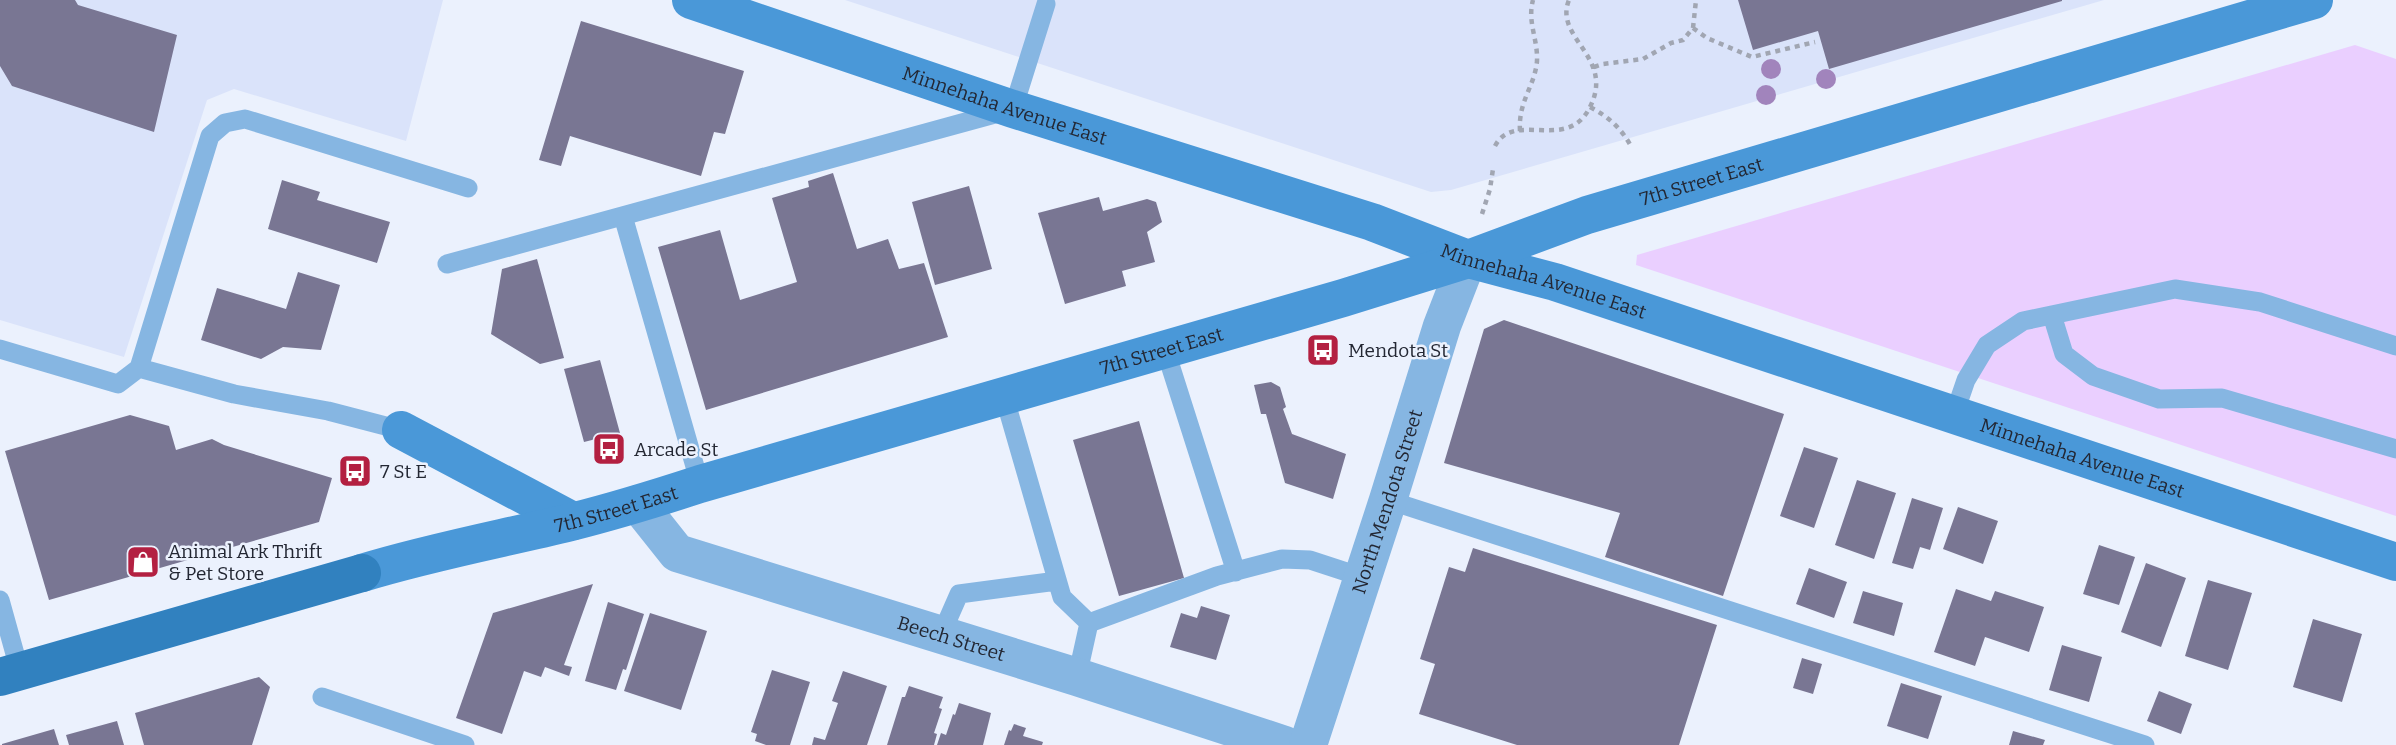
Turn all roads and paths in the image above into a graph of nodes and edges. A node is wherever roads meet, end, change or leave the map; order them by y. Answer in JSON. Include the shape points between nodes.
{"nodes":[{"id":1,"x":691,"y":0,"type":"edge"},
{"id":2,"x":1533,"y":0,"type":"edge"},
{"id":3,"x":1569,"y":0,"type":"edge"},
{"id":4,"x":1696,"y":0,"type":"edge"},
{"id":5,"x":2314,"y":0,"type":"edge"},
{"id":6,"x":1046,"y":4,"type":"dead end"},
{"id":7,"x":1693,"y":28,"type":"junction"},
{"id":8,"x":1815,"y":42,"type":"dead end"},
{"id":9,"x":1594,"y":67,"type":"junction"},
{"id":10,"x":1590,"y":107,"type":"junction"},
{"id":11,"x":1013,"y":109,"type":"junction"},
{"id":12,"x":1520,"y":131,"type":"junction"},
{"id":13,"x":1495,"y":146,"type":"dead end"},
{"id":14,"x":1632,"y":148,"type":"dead end"},
{"id":15,"x":468,"y":188,"type":"dead end"},
{"id":16,"x":623,"y":216,"type":"junction"},
{"id":17,"x":1468,"y":259,"type":"junction"},
{"id":18,"x":447,"y":264,"type":"dead end"},
{"id":19,"x":2052,"y":315,"type":"junction"},
{"id":20,"x":2396,"y":346,"type":"edge"},
{"id":21,"x":0,"y":349,"type":"edge"},
{"id":22,"x":1166,"y":349,"type":"junction"},
{"id":23,"x":139,"y":368,"type":"junction"},
{"id":24,"x":1004,"y":396,"type":"junction"},
{"id":25,"x":1954,"y":415,"type":"junction"},
{"id":26,"x":401,"y":430,"type":"joint"},
{"id":27,"x":2396,"y":449,"type":"edge"},
{"id":28,"x":700,"y":484,"type":"junction"},
{"id":29,"x":1388,"y":500,"type":"junction"},
{"id":30,"x":638,"y":504,"type":"junction"},
{"id":31,"x":573,"y":521,"type":"junction"},
{"id":32,"x":2396,"y":562,"type":"edge"},
{"id":33,"x":1236,"y":572,"type":"junction"},
{"id":34,"x":1362,"y":577,"type":"junction"},
{"id":35,"x":1058,"y":581,"type":"junction"},
{"id":36,"x":0,"y":600,"type":"edge"},
{"id":37,"x":1089,"y":623,"type":"junction"},
{"id":38,"x":942,"y":635,"type":"junction"},
{"id":39,"x":10,"y":675,"type":"edge"},
{"id":40,"x":1077,"y":677,"type":"junction"},
{"id":41,"x":322,"y":697,"type":"dead end"},
{"id":42,"x":465,"y":745,"type":"edge"},
{"id":43,"x":1285,"y":745,"type":"edge"},
{"id":44,"x":1308,"y":745,"type":"edge"},
{"id":45,"x":2145,"y":745,"type":"edge"}],
"edges":[{"from":1,"to":11,"type":"main road","name":"Minnehaha Avenue East"},
{"from":2,"to":12,"type":"path","via":[[1530,21],[1536,64],[1521,105]]},
{"from":3,"to":9,"type":"path","via":[[1565,14],[1570,30]]},
{"from":4,"to":7,"type":"path"},
{"from":5,"to":17,"type":"main road","name":"7th Street East","via":[[1587,215]]},
{"from":6,"to":11,"type":"lane"},
{"from":7,"to":8,"type":"path","via":[[1752,57]]},
{"from":7,"to":9,"type":"path","via":[[1683,40],[1643,60]]},
{"from":9,"to":10,"type":"path","via":[[1596,88]]},
{"from":10,"to":12,"type":"path","via":[[1566,129]]},
{"from":10,"to":14,"type":"path","via":[[1611,120]]},
{"from":11,"to":16,"type":"lane"},
{"from":11,"to":17,"type":"main road","name":"Minnehaha Avenue East","via":[[1372,222]]},
{"from":12,"to":13,"type":"path","via":[[1506,134]]},
{"from":15,"to":23,"type":"lane","via":[[245,119],[225,123],[210,136]]},
{"from":16,"to":18,"type":"lane"},
{"from":16,"to":28,"type":"lane"},
{"from":17,"to":22,"type":"main road","name":"7th Street East"},
{"from":17,"to":25,"type":"main road","name":"Minnehaha Avenue East","via":[[1555,282]]},
{"from":17,"to":29,"type":"street","name":"North Mendota Street","via":[[1442,326]]},
{"from":19,"to":20,"type":"lane","via":[[2175,289],[2260,302]]},
{"from":19,"to":25,"type":"lane","via":[[2023,321],[1987,345],[1966,380]]},
{"from":19,"to":27,"type":"lane","via":[[2064,354],[2093,376],[2159,399],[2222,398]]},
{"from":21,"to":23,"type":"lane","via":[[118,384]]},
{"from":22,"to":24,"type":"main road","name":"7th Street East"},
{"from":22,"to":33,"type":"lane"},
{"from":23,"to":26,"type":"lane"},
{"from":24,"to":28,"type":"main road","name":"7th Street East"},
{"from":24,"to":35,"type":"lane"},
{"from":25,"to":32,"type":"main road","name":"Minnehaha Avenue East"},
{"from":26,"to":31,"type":"main road"},
{"from":28,"to":30,"type":"main road","name":"7th Street East"},
{"from":29,"to":34,"type":"street","name":"North Mendota Street"},
{"from":29,"to":45,"type":"lane"},
{"from":30,"to":31,"type":"main road","name":"7th Street East"},
{"from":30,"to":38,"type":"street","name":"Beech Street","via":[[677,553]]},
{"from":31,"to":39,"type":"main road","name":"7th Street East","via":[[412,558]]},
{"from":33,"to":34,"type":"lane","via":[[1282,559],[1310,560]]},
{"from":33,"to":37,"type":"lane"},
{"from":34,"to":44,"type":"street","name":"North Mendota Street"},
{"from":35,"to":37,"type":"lane","via":[[1062,597]]},
{"from":35,"to":38,"type":"lane","via":[[959,594]]},
{"from":36,"to":39,"type":"lane"},
{"from":37,"to":40,"type":"lane"},
{"from":38,"to":40,"type":"street","name":"Beech Street"},
{"from":40,"to":43,"type":"street","name":"Beech Street"},
{"from":41,"to":42,"type":"lane"}]}
